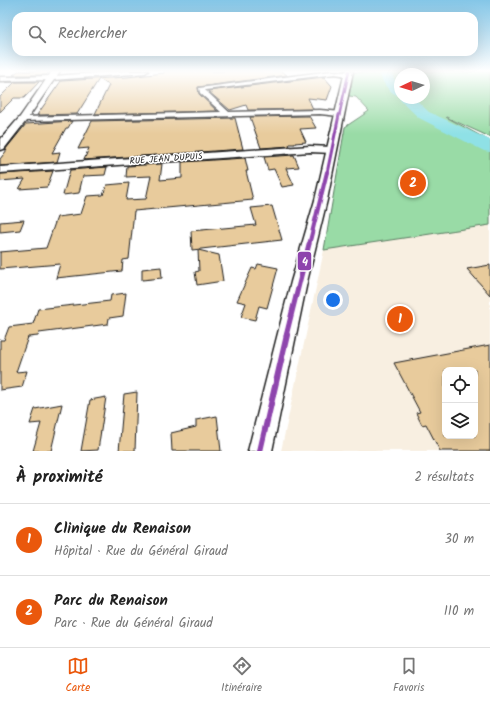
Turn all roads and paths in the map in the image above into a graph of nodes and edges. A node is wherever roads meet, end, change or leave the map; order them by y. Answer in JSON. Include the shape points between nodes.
{"nodes":[{"id":1,"x":42,"y":92,"type":"edge"},
{"id":2,"x":202,"y":92,"type":"edge"},
{"id":3,"x":344,"y":92,"type":"edge"},
{"id":4,"x":227,"y":114,"type":"junction"},
{"id":5,"x":339,"y":114,"type":"junction"},
{"id":6,"x":23,"y":119,"type":"junction"},
{"id":7,"x":2,"y":142,"type":"edge"},
{"id":8,"x":332,"y":150,"type":"junction"},
{"id":9,"x":0,"y":170,"type":"edge"},
{"id":10,"x":260,"y":451,"type":"edge"}],
"edges":[{"from":1,"to":6,"type":"street"},
{"from":2,"to":4,"type":"street"},
{"from":3,"to":5,"type":"street"},
{"from":4,"to":5,"type":"street"},
{"from":4,"to":6,"type":"street"},
{"from":5,"to":8,"type":"street"},
{"from":6,"to":7,"type":"street"},
{"from":8,"to":9,"type":"street","name":"RUE JEAN DUPUIS","via":[[310,149]]},
{"from":8,"to":10,"type":"street"}]}
